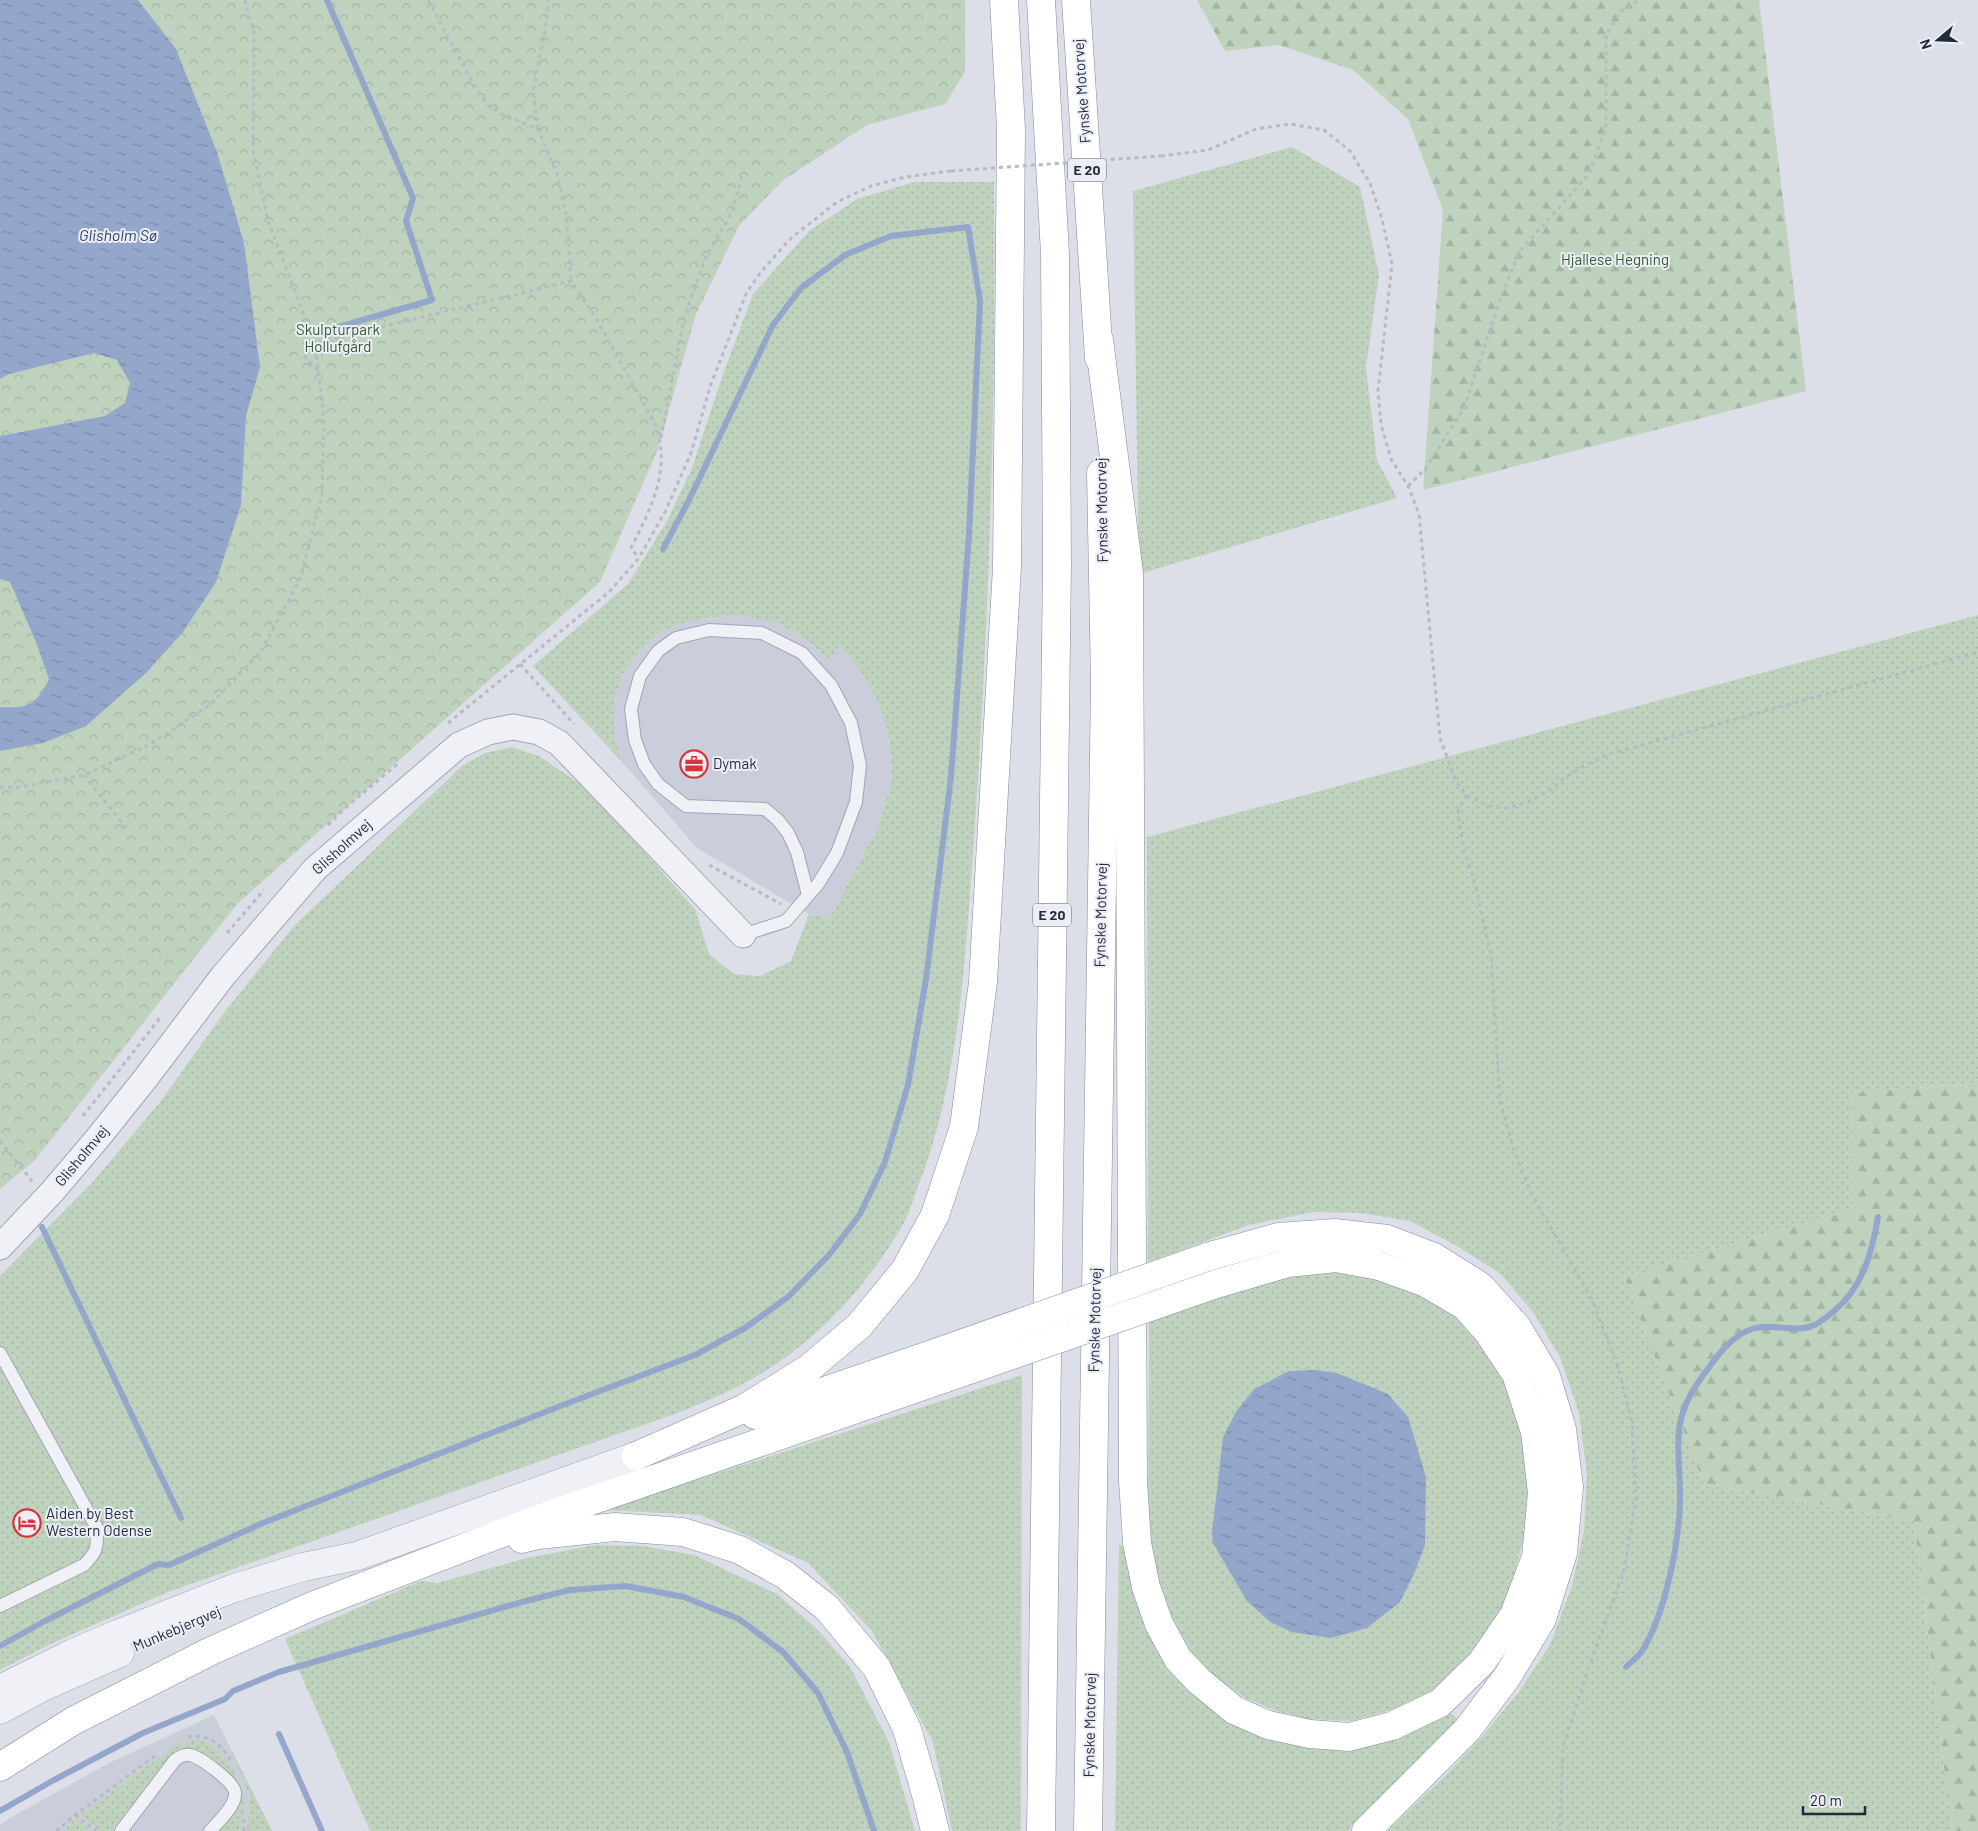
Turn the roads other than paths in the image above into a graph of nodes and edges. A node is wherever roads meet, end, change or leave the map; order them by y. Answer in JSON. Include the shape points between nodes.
{"nodes":[{"id":1,"x":1004,"y":0,"type":"edge"},
{"id":2,"x":1041,"y":0,"type":"edge"},
{"id":3,"x":1076,"y":0,"type":"edge"},
{"id":4,"x":1099,"y":340,"type":"junction"},
{"id":5,"x":808,"y":895,"type":"junction"},
{"id":6,"x":743,"y":935,"type":"joint"},
{"id":7,"x":0,"y":1247,"type":"edge"},
{"id":8,"x":0,"y":1353,"type":"edge"},
{"id":9,"x":636,"y":1456,"type":"junction"},
{"id":10,"x":357,"y":1556,"type":"junction"},
{"id":11,"x":414,"y":1567,"type":"junction"},
{"id":12,"x":0,"y":1606,"type":"edge"},
{"id":13,"x":43,"y":1687,"type":"junction"},
{"id":14,"x":0,"y":1689,"type":"edge"},
{"id":15,"x":0,"y":1710,"type":"edge"},
{"id":16,"x":0,"y":1728,"type":"edge"},
{"id":17,"x":0,"y":1767,"type":"edge"},
{"id":18,"x":121,"y":1831,"type":"edge"},
{"id":19,"x":210,"y":1831,"type":"edge"},
{"id":20,"x":935,"y":1831,"type":"edge"},
{"id":21,"x":1041,"y":1831,"type":"edge"},
{"id":22,"x":1088,"y":1831,"type":"edge"},
{"id":23,"x":1366,"y":1831,"type":"edge"}],
"edges":[{"from":1,"to":9,"type":"highway","via":[[1011,129],[1008,567],[983,982],[964,1127],[935,1216],[905,1270],[859,1326],[808,1369],[746,1408]]},
{"from":2,"to":21,"type":"highway","number":"E 20","via":[[1055,254],[1057,563]]},
{"from":3,"to":4,"type":"highway","name":"Fynske Motorvej","number":"E 20"},
{"from":4,"to":11,"type":"highway","bridge":true,"via":[[1129,573],[1133,1481],[1137,1543],[1146,1587],[1159,1624],[1178,1659],[1234,1710],[1268,1725],[1310,1734],[1349,1737],[1392,1726],[1440,1703],[1482,1662],[1514,1615],[1536,1557],[1542,1492],[1535,1432],[1516,1374],[1488,1332],[1465,1306],[1424,1282],[1379,1266],[1336,1258],[1288,1263],[1216,1284],[946,1378],[545,1517]]},
{"from":4,"to":22,"type":"highway","name":"Fynske Motorvej","number":"E 20","via":[[1104,684]]},
{"from":5,"to":5,"type":"lane","via":[[837,853],[856,802],[860,765],[851,723],[831,685],[802,653],[762,633],[709,630],[676,638],[658,651],[640,676],[631,709],[635,740],[644,764],[658,784],[686,806],[765,809],[788,833],[797,852]]},
{"from":5,"to":6,"type":"lane","via":[[786,921]]},
{"from":6,"to":7,"type":"street","name":"Glisholmvej","via":[[559,744],[539,732],[514,727],[488,732],[459,745],[315,869],[223,976],[97,1139]]},
{"from":8,"to":12,"type":"lane","via":[[97,1528],[94,1556],[84,1565]]},
{"from":9,"to":10,"type":"street"},
{"from":9,"to":23,"type":"highway","bridge":true,"via":[[1207,1257],[1278,1237],[1334,1233],[1387,1239],[1434,1257],[1480,1286],[1517,1327],[1546,1376],[1562,1429],[1569,1486],[1563,1553],[1542,1619],[1507,1677],[1467,1730]]},
{"from":10,"to":13,"type":"street","name":"Munkebjergvej","via":[[216,1612]]},
{"from":10,"to":14,"type":"street","via":[[303,1567],[234,1588],[73,1653]]},
{"from":11,"to":17,"type":"highway","via":[[312,1606],[211,1651],[73,1721]]},
{"from":11,"to":20,"type":"highway","via":[[538,1535],[615,1527],[683,1532],[740,1550],[785,1575],[827,1608],[877,1668],[906,1729]]},
{"from":13,"to":15,"type":"street","name":"Munkebjergvej"},
{"from":13,"to":16,"type":"street"},
{"from":18,"to":19,"type":"lane","via":[[175,1760],[185,1755],[198,1758],[225,1778],[235,1791],[231,1805]]}]}
